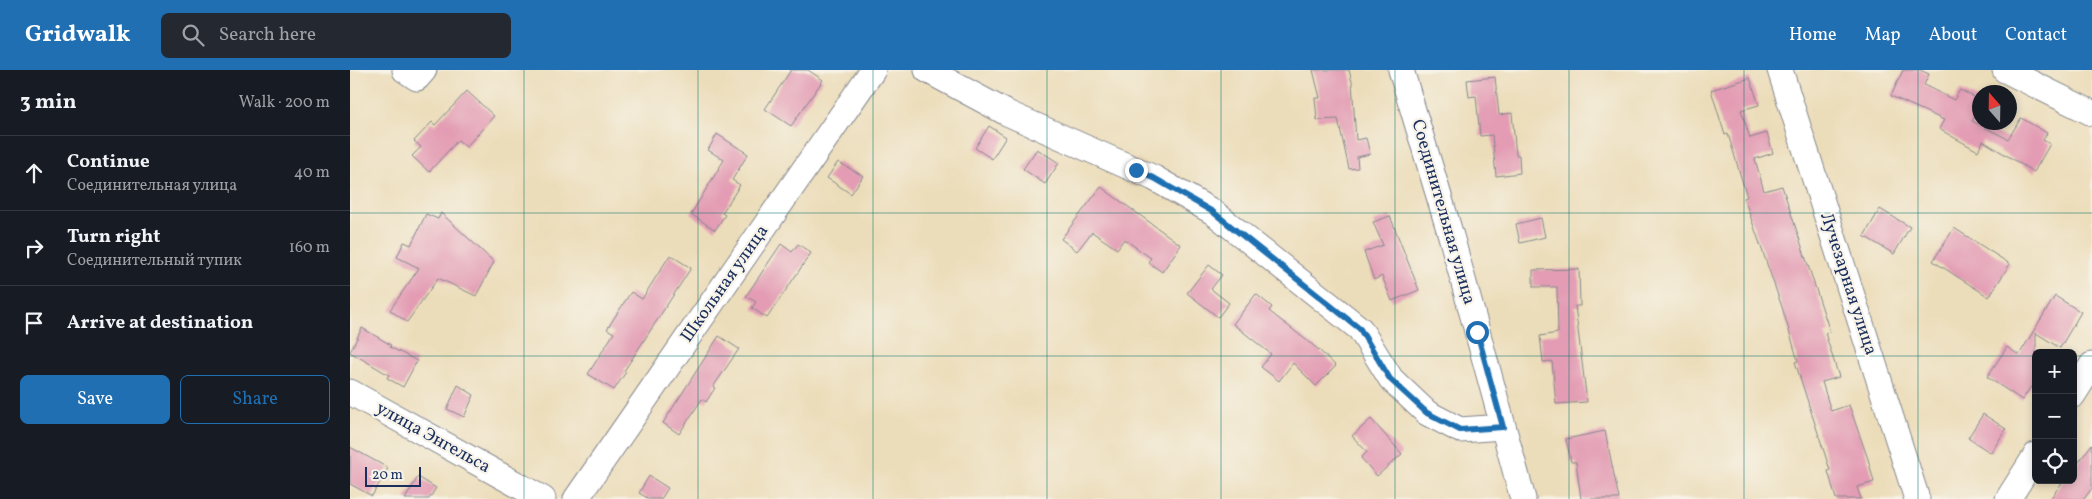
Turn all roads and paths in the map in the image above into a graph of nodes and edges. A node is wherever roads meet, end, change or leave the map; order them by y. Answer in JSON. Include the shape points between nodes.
{"nodes":[{"id":1,"x":405,"y":70,"type":"edge"},
{"id":2,"x":424,"y":70,"type":"edge"},
{"id":3,"x":873,"y":70,"type":"edge"},
{"id":4,"x":927,"y":70,"type":"edge"},
{"id":5,"x":1401,"y":70,"type":"edge"},
{"id":6,"x":1780,"y":70,"type":"edge"},
{"id":7,"x":2005,"y":70,"type":"edge"},
{"id":8,"x":2092,"y":113,"type":"edge"},
{"id":9,"x":2092,"y":365,"type":"edge"},
{"id":10,"x":350,"y":392,"type":"edge"},
{"id":11,"x":2074,"y":394,"type":"edge"},
{"id":12,"x":1503,"y":427,"type":"junction"},
{"id":13,"x":2032,"y":461,"type":"edge"},
{"id":14,"x":543,"y":499,"type":"edge"},
{"id":15,"x":576,"y":499,"type":"edge"},
{"id":16,"x":1523,"y":499,"type":"edge"},
{"id":17,"x":1917,"y":499,"type":"edge"},
{"id":18,"x":2008,"y":499,"type":"edge"}],
"edges":[{"from":1,"to":2,"type":"street","via":[[416,78]]},
{"from":3,"to":15,"type":"street","name":"Школьная улица"},
{"from":4,"to":12,"type":"street","via":[[1007,113],[1154,178],[1213,212],[1360,329],[1390,379],[1427,413],[1460,430]]},
{"from":5,"to":12,"type":"street","name":"Соединительная улица"},
{"from":6,"to":17,"type":"street","name":"Лучезарная улица"},
{"from":7,"to":8,"type":"street"},
{"from":9,"to":11,"type":"street"},
{"from":10,"to":14,"type":"street","name":"улица Энгельса"},
{"from":12,"to":16,"type":"street","name":"Соединительная улица"},
{"from":13,"to":18,"type":"street"}]}
